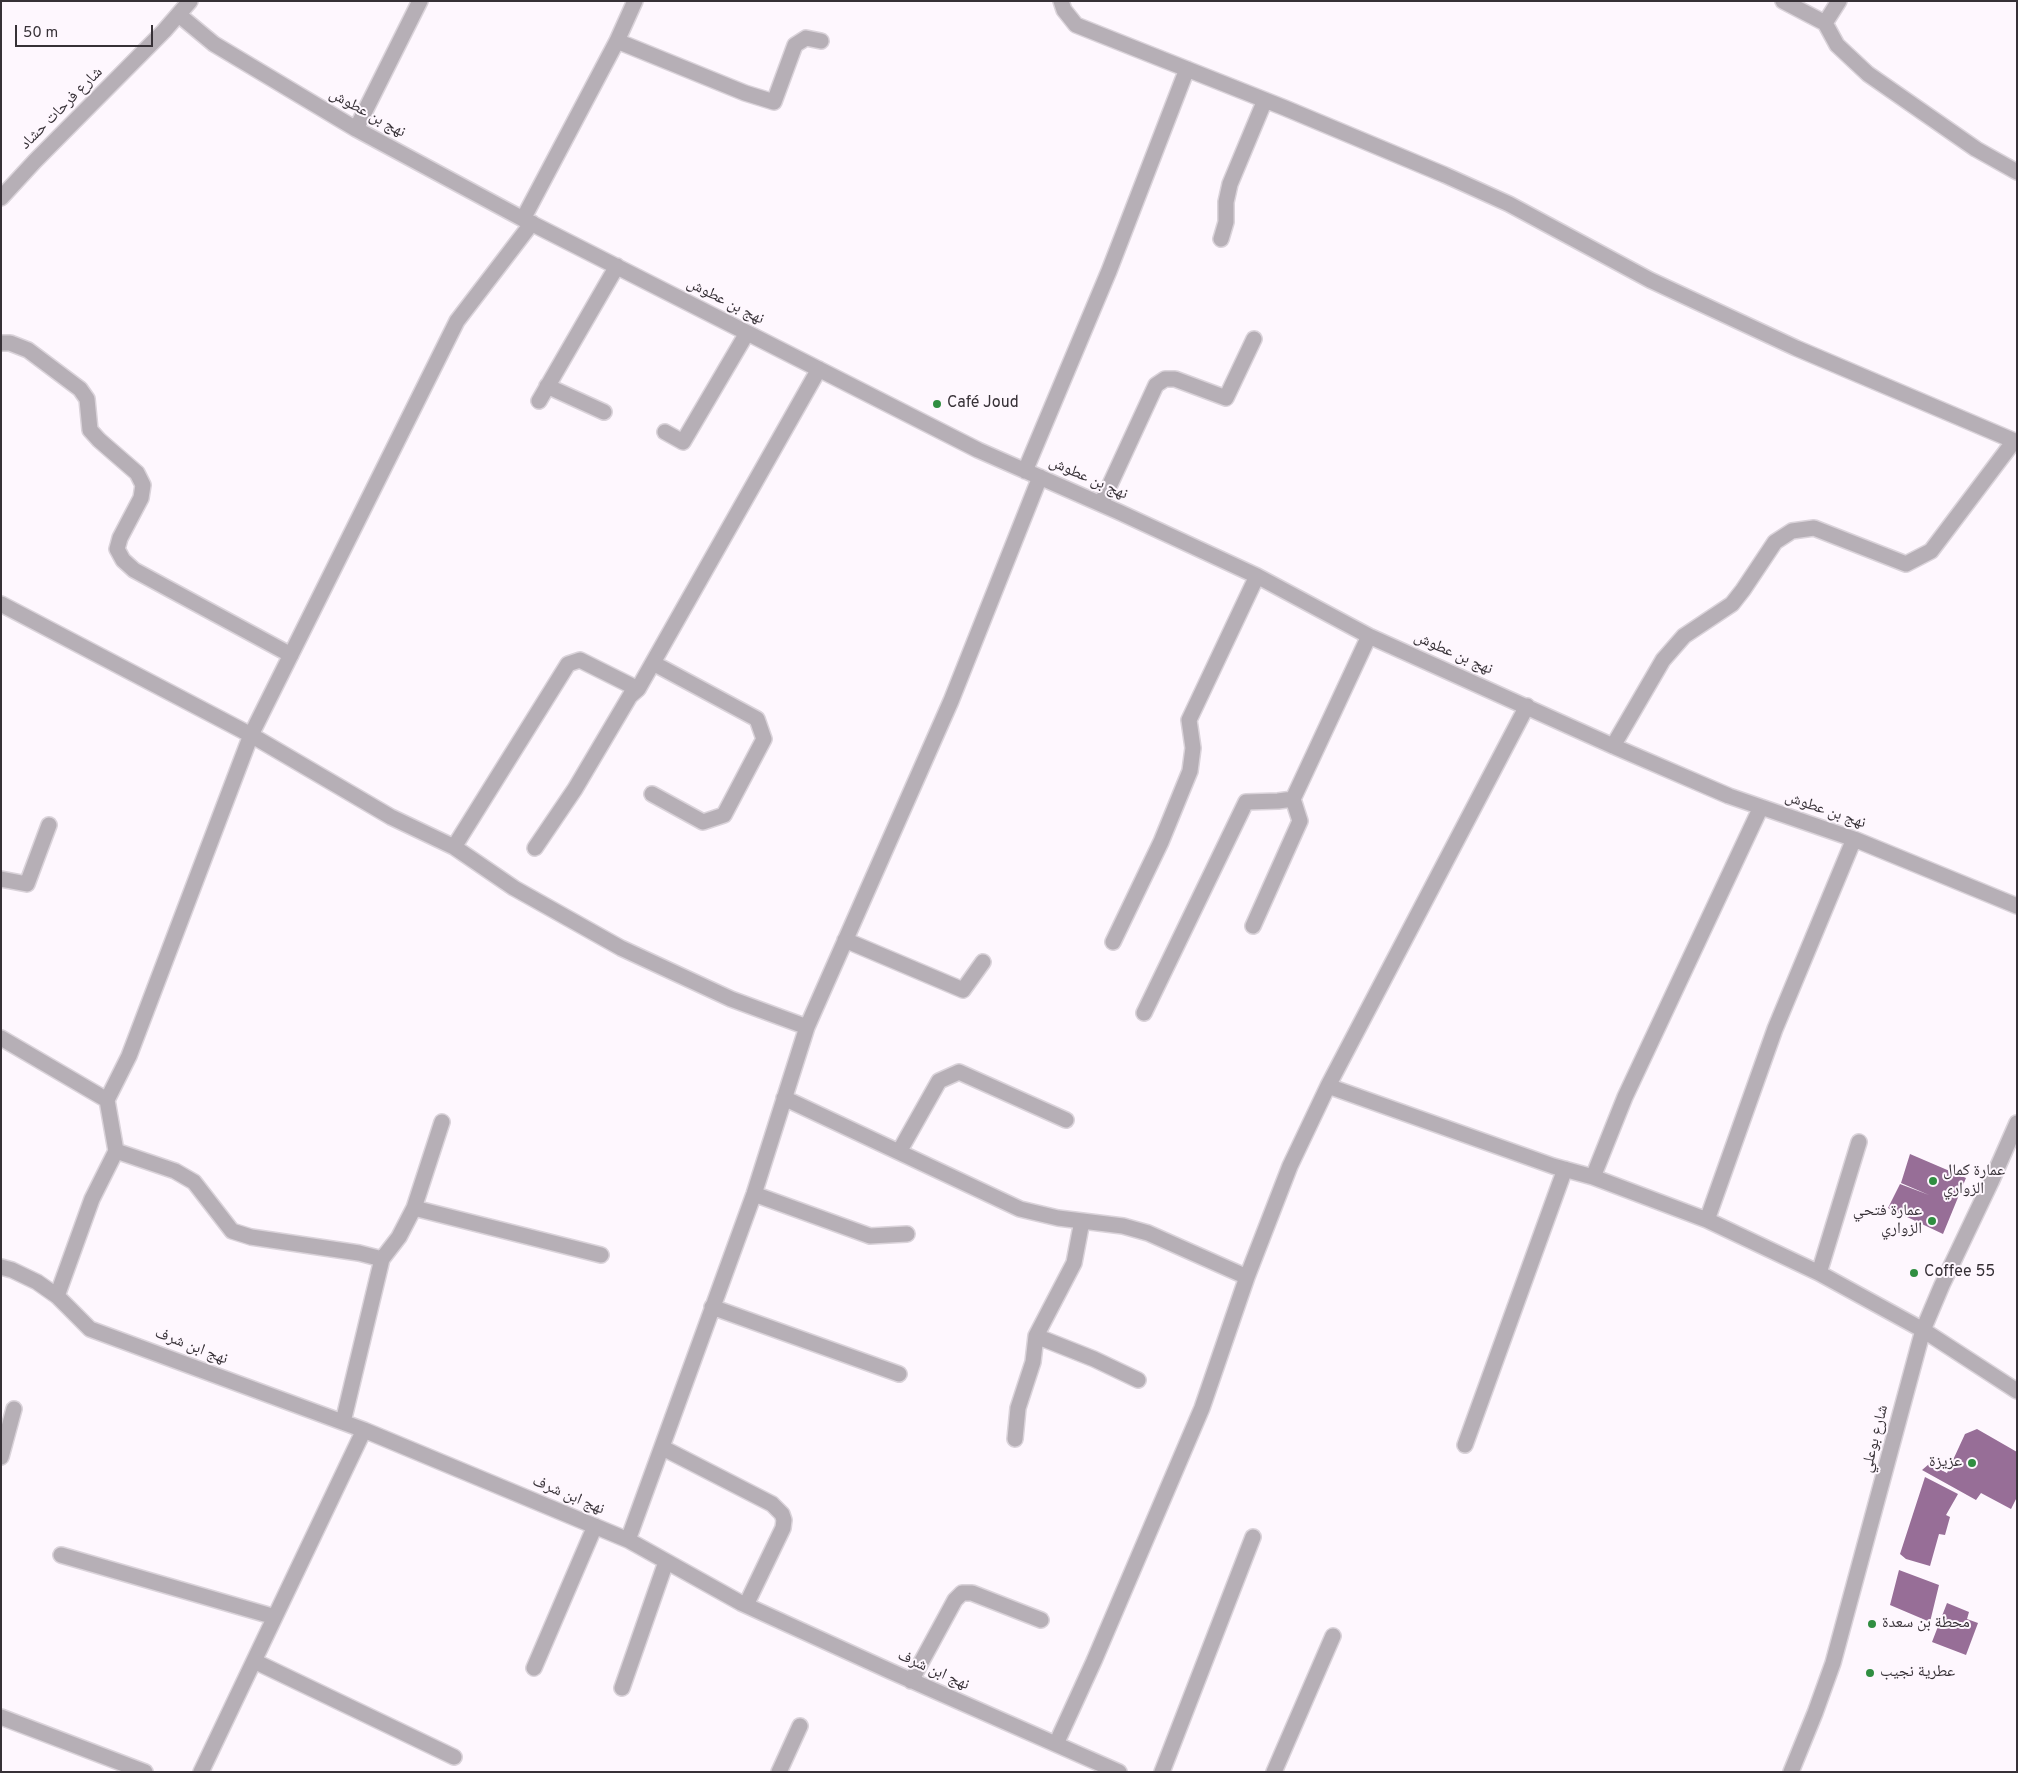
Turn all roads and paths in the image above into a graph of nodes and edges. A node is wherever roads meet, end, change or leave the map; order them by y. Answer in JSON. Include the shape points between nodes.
{"nodes":[{"id":1,"x":420,"y":1,"type":"edge"},
{"id":2,"x":635,"y":1,"type":"edge"},
{"id":3,"x":1061,"y":1,"type":"edge"},
{"id":4,"x":1783,"y":1,"type":"edge"},
{"id":5,"x":1839,"y":1,"type":"edge"},
{"id":6,"x":183,"y":6,"type":"edge"},
{"id":7,"x":1825,"y":24,"type":"junction"},
{"id":8,"x":617,"y":41,"type":"junction"},
{"id":9,"x":820,"y":41,"type":"dead end"},
{"id":10,"x":1187,"y":69,"type":"junction"},
{"id":11,"x":1265,"y":100,"type":"junction"},
{"id":12,"x":356,"y":129,"type":"junction"},
{"id":13,"x":2017,"y":172,"type":"edge"},
{"id":14,"x":1,"y":198,"type":"edge"},
{"id":15,"x":528,"y":221,"type":"junction"},
{"id":16,"x":1221,"y":239,"type":"dead end"},
{"id":17,"x":617,"y":266,"type":"junction"},
{"id":18,"x":747,"y":333,"type":"junction"},
{"id":19,"x":1254,"y":339,"type":"dead end"},
{"id":20,"x":1,"y":343,"type":"edge"},
{"id":21,"x":819,"y":369,"type":"junction"},
{"id":22,"x":548,"y":386,"type":"junction"},
{"id":23,"x":538,"y":402,"type":"dead end"},
{"id":24,"x":604,"y":412,"type":"dead end"},
{"id":25,"x":665,"y":432,"type":"dead end"},
{"id":26,"x":2016,"y":442,"type":"edge"},
{"id":27,"x":1026,"y":471,"type":"junction"},
{"id":28,"x":1040,"y":478,"type":"junction"},
{"id":29,"x":1101,"y":504,"type":"junction"},
{"id":30,"x":1257,"y":576,"type":"junction"},
{"id":31,"x":1,"y":604,"type":"edge"},
{"id":32,"x":1369,"y":636,"type":"junction"},
{"id":33,"x":291,"y":655,"type":"junction"},
{"id":34,"x":653,"y":663,"type":"junction"},
{"id":35,"x":638,"y":689,"type":"junction"},
{"id":36,"x":1527,"y":706,"type":"junction"},
{"id":37,"x":252,"y":735,"type":"junction"},
{"id":38,"x":1613,"y":746,"type":"junction"},
{"id":39,"x":652,"y":794,"type":"dead end"},
{"id":40,"x":1293,"y":799,"type":"junction"},
{"id":41,"x":1761,"y":807,"type":"junction"},
{"id":42,"x":49,"y":825,"type":"dead end"},
{"id":43,"x":1854,"y":839,"type":"junction"},
{"id":44,"x":454,"y":848,"type":"junction"},
{"id":45,"x":535,"y":848,"type":"dead end"},
{"id":46,"x":1,"y":879,"type":"edge"},
{"id":47,"x":2017,"y":906,"type":"edge"},
{"id":48,"x":1253,"y":926,"type":"dead end"},
{"id":49,"x":845,"y":940,"type":"junction"},
{"id":50,"x":1113,"y":942,"type":"dead end"},
{"id":51,"x":983,"y":962,"type":"dead end"},
{"id":52,"x":1144,"y":1013,"type":"dead end"},
{"id":53,"x":807,"y":1027,"type":"junction"},
{"id":54,"x":1,"y":1038,"type":"edge"},
{"id":55,"x":1328,"y":1086,"type":"junction"},
{"id":56,"x":784,"y":1098,"type":"junction"},
{"id":57,"x":107,"y":1100,"type":"junction"},
{"id":58,"x":1066,"y":1120,"type":"dead end"},
{"id":59,"x":442,"y":1122,"type":"dead end"},
{"id":60,"x":2017,"y":1123,"type":"edge"},
{"id":61,"x":1859,"y":1142,"type":"dead end"},
{"id":62,"x":116,"y":1151,"type":"junction"},
{"id":63,"x":899,"y":1152,"type":"junction"},
{"id":64,"x":1565,"y":1169,"type":"junction"},
{"id":65,"x":1593,"y":1177,"type":"junction"},
{"id":66,"x":754,"y":1194,"type":"junction"},
{"id":67,"x":414,"y":1208,"type":"junction"},
{"id":68,"x":1706,"y":1220,"type":"junction"},
{"id":69,"x":1082,"y":1221,"type":"junction"},
{"id":70,"x":907,"y":1234,"type":"dead end"},
{"id":71,"x":601,"y":1255,"type":"dead end"},
{"id":72,"x":382,"y":1260,"type":"junction"},
{"id":73,"x":1,"y":1267,"type":"edge"},
{"id":74,"x":1819,"y":1273,"type":"junction"},
{"id":75,"x":1247,"y":1277,"type":"junction"},
{"id":76,"x":57,"y":1296,"type":"junction"},
{"id":77,"x":712,"y":1307,"type":"junction"},
{"id":78,"x":1923,"y":1330,"type":"junction"},
{"id":79,"x":1036,"y":1336,"type":"junction"},
{"id":80,"x":899,"y":1374,"type":"dead end"},
{"id":81,"x":1138,"y":1380,"type":"dead end"},
{"id":82,"x":2017,"y":1391,"type":"edge"},
{"id":83,"x":14,"y":1409,"type":"dead end"},
{"id":84,"x":343,"y":1422,"type":"junction"},
{"id":85,"x":364,"y":1430,"type":"junction"},
{"id":86,"x":1015,"y":1439,"type":"dead end"},
{"id":87,"x":1465,"y":1444,"type":"dead end"},
{"id":88,"x":663,"y":1448,"type":"junction"},
{"id":89,"x":1,"y":1457,"type":"edge"},
{"id":90,"x":595,"y":1526,"type":"junction"},
{"id":91,"x":1253,"y":1537,"type":"dead end"},
{"id":92,"x":628,"y":1540,"type":"junction"},
{"id":93,"x":61,"y":1555,"type":"dead end"},
{"id":94,"x":666,"y":1562,"type":"junction"},
{"id":95,"x":746,"y":1605,"type":"junction"},
{"id":96,"x":275,"y":1617,"type":"junction"},
{"id":97,"x":1041,"y":1620,"type":"dead end"},
{"id":98,"x":1332,"y":1636,"type":"dead end"},
{"id":99,"x":254,"y":1661,"type":"junction"},
{"id":100,"x":534,"y":1668,"type":"dead end"},
{"id":101,"x":911,"y":1681,"type":"junction"},
{"id":102,"x":622,"y":1688,"type":"dead end"},
{"id":103,"x":1,"y":1717,"type":"edge"},
{"id":104,"x":800,"y":1726,"type":"dead end"},
{"id":105,"x":1056,"y":1744,"type":"junction"},
{"id":106,"x":454,"y":1757,"type":"dead end"},
{"id":107,"x":146,"y":1772,"type":"edge"},
{"id":108,"x":201,"y":1772,"type":"edge"},
{"id":109,"x":780,"y":1772,"type":"edge"},
{"id":110,"x":1119,"y":1772,"type":"edge"},
{"id":111,"x":1162,"y":1772,"type":"edge"},
{"id":112,"x":1274,"y":1772,"type":"edge"},
{"id":113,"x":1791,"y":1772,"type":"edge"}],
"edges":[{"from":1,"to":12,"type":"street"},
{"from":2,"to":8,"type":"street"},
{"from":3,"to":10,"type":"street","via":[[1076,25]]},
{"from":4,"to":7,"type":"street"},
{"from":5,"to":7,"type":"street"},
{"from":6,"to":12,"type":"street","name":"نهج بن عطوش","via":[[214,44]]},
{"from":6,"to":14,"type":"street","name":"شارع فرحات حشاد"},
{"from":7,"to":13,"type":"street","via":[[1838,45],[1868,74],[1976,149]]},
{"from":8,"to":9,"type":"street","via":[[774,102],[795,45],[806,38]]},
{"from":8,"to":15,"type":"street"},
{"from":10,"to":11,"type":"street"},
{"from":10,"to":27,"type":"street"},
{"from":11,"to":16,"type":"street","via":[[1230,184]]},
{"from":11,"to":26,"type":"street","via":[[1509,204],[1650,280],[1796,348]]},
{"from":12,"to":15,"type":"street","name":"نهج بن عطوش"},
{"from":15,"to":17,"type":"street","name":"نهج بن عطوش"},
{"from":15,"to":33,"type":"street","via":[[457,321]]},
{"from":17,"to":18,"type":"street","name":"نهج بن عطوش"},
{"from":17,"to":22,"type":"street"},
{"from":18,"to":21,"type":"street","name":"نهج بن عطوش"},
{"from":18,"to":25,"type":"street","via":[[683,442]]},
{"from":19,"to":29,"type":"street","via":[[1226,398],[1175,379],[1165,379],[1156,385]]},
{"from":20,"to":33,"type":"street","via":[[28,350],[80,390],[87,399],[90,430],[137,473],[143,485],[141,498],[120,538],[117,549],[123,560],[134,570]]},
{"from":21,"to":27,"type":"street","name":"نهج بن عطوش"},
{"from":21,"to":34,"type":"street"},
{"from":22,"to":23,"type":"street"},
{"from":22,"to":24,"type":"street"},
{"from":26,"to":38,"type":"street","via":[[1931,550],[1906,564],[1814,528],[1792,531],[1775,542],[1732,604],[1684,636],[1663,660]]},
{"from":27,"to":28,"type":"street","name":"نهج بن عطوش"},
{"from":28,"to":29,"type":"street","name":"نهج بن عطوش"},
{"from":28,"to":49,"type":"street","via":[[951,701]]},
{"from":29,"to":30,"type":"street","name":"نهج بن عطوش"},
{"from":30,"to":32,"type":"street","name":"نهج بن عطوش"},
{"from":30,"to":50,"type":"street","via":[[1189,720],[1193,748],[1190,771],[1161,842]]},
{"from":31,"to":37,"type":"street"},
{"from":32,"to":36,"type":"street","name":"نهج بن عطوش"},
{"from":32,"to":40,"type":"street"},
{"from":33,"to":37,"type":"street"},
{"from":34,"to":35,"type":"street"},
{"from":34,"to":39,"type":"street","via":[[757,719],[764,739],[724,815],[703,822]]},
{"from":35,"to":44,"type":"street","via":[[580,660],[568,664]]},
{"from":35,"to":45,"type":"street","via":[[630,696],[575,789]]},
{"from":36,"to":38,"type":"street","name":"نهج بن عطوش"},
{"from":36,"to":55,"type":"street"},
{"from":37,"to":44,"type":"street","via":[[391,817]]},
{"from":37,"to":57,"type":"street","via":[[129,1056]]},
{"from":38,"to":41,"type":"street","name":"نهج بن عطوش"},
{"from":40,"to":48,"type":"street","via":[[1300,821]]},
{"from":40,"to":52,"type":"street","via":[[1246,802]]},
{"from":41,"to":43,"type":"street","name":"نهج بن عطوش"},
{"from":41,"to":65,"type":"street","via":[[1625,1097]]},
{"from":42,"to":46,"type":"street","via":[[27,884]]},
{"from":43,"to":47,"type":"street","name":"نهج بن عطوش"},
{"from":43,"to":68,"type":"street","via":[[1775,1029]]},
{"from":44,"to":53,"type":"street","via":[[514,888],[621,948],[731,999]]},
{"from":49,"to":51,"type":"street","via":[[963,990]]},
{"from":49,"to":53,"type":"street"},
{"from":53,"to":56,"type":"street"},
{"from":54,"to":57,"type":"street"},
{"from":55,"to":64,"type":"street"},
{"from":55,"to":75,"type":"street","via":[[1290,1166]]},
{"from":56,"to":63,"type":"street"},
{"from":56,"to":66,"type":"street"},
{"from":57,"to":62,"type":"street"},
{"from":58,"to":63,"type":"street","via":[[959,1072],[939,1081]]},
{"from":59,"to":67,"type":"street"},
{"from":60,"to":78,"type":"street","name":"شارع بوعلي"},
{"from":61,"to":74,"type":"street"},
{"from":62,"to":72,"type":"street","via":[[174,1171],[194,1182],[232,1231],[251,1237],[359,1253]]},
{"from":62,"to":76,"type":"street","via":[[92,1199]]},
{"from":63,"to":69,"type":"street","via":[[1020,1209]]},
{"from":64,"to":65,"type":"street"},
{"from":64,"to":87,"type":"street"},
{"from":65,"to":68,"type":"street"},
{"from":66,"to":70,"type":"street","via":[[870,1236]]},
{"from":66,"to":77,"type":"street"},
{"from":67,"to":71,"type":"street"},
{"from":67,"to":72,"type":"street"},
{"from":68,"to":74,"type":"street"},
{"from":69,"to":75,"type":"street","via":[[1123,1226],[1148,1234]]},
{"from":69,"to":79,"type":"street","via":[[1074,1263]]},
{"from":72,"to":84,"type":"street"},
{"from":73,"to":76,"type":"street","name":"نهج ابن شرف","via":[[37,1282]]},
{"from":74,"to":78,"type":"street"},
{"from":75,"to":105,"type":"street","via":[[1202,1408]]},
{"from":76,"to":84,"type":"street","name":"نهج ابن شرف","via":[[90,1328]]},
{"from":77,"to":80,"type":"street"},
{"from":77,"to":88,"type":"street"},
{"from":78,"to":82,"type":"street"},
{"from":78,"to":113,"type":"street","name":"شارع بوعلي","via":[[1833,1663]]},
{"from":79,"to":81,"type":"street"},
{"from":79,"to":86,"type":"street","via":[[1033,1362],[1018,1408]]},
{"from":83,"to":89,"type":"street"},
{"from":84,"to":85,"type":"street","name":"نهج ابن شرف"},
{"from":85,"to":90,"type":"street","name":"نهج ابن شرف"},
{"from":85,"to":96,"type":"street"},
{"from":88,"to":92,"type":"street"},
{"from":88,"to":95,"type":"street","via":[[772,1504],[782,1514],[783,1528]]},
{"from":90,"to":92,"type":"street","name":"نهج ابن شرف"},
{"from":90,"to":100,"type":"street"},
{"from":91,"to":111,"type":"street"},
{"from":92,"to":94,"type":"street","name":"نهج ابن شرف"},
{"from":93,"to":96,"type":"street"},
{"from":94,"to":95,"type":"street","name":"نهج ابن شرف"},
{"from":94,"to":102,"type":"street"},
{"from":95,"to":101,"type":"street","name":"نهج ابن شرف"},
{"from":96,"to":99,"type":"street"},
{"from":97,"to":101,"type":"street","via":[[972,1593],[962,1593],[955,1600]]},
{"from":98,"to":112,"type":"street"},
{"from":99,"to":106,"type":"street"},
{"from":99,"to":108,"type":"street"},
{"from":101,"to":105,"type":"street","name":"نهج ابن شرف"},
{"from":103,"to":107,"type":"street"},
{"from":104,"to":109,"type":"street"},
{"from":105,"to":110,"type":"street","name":"نهج ابن شرف"}]}
